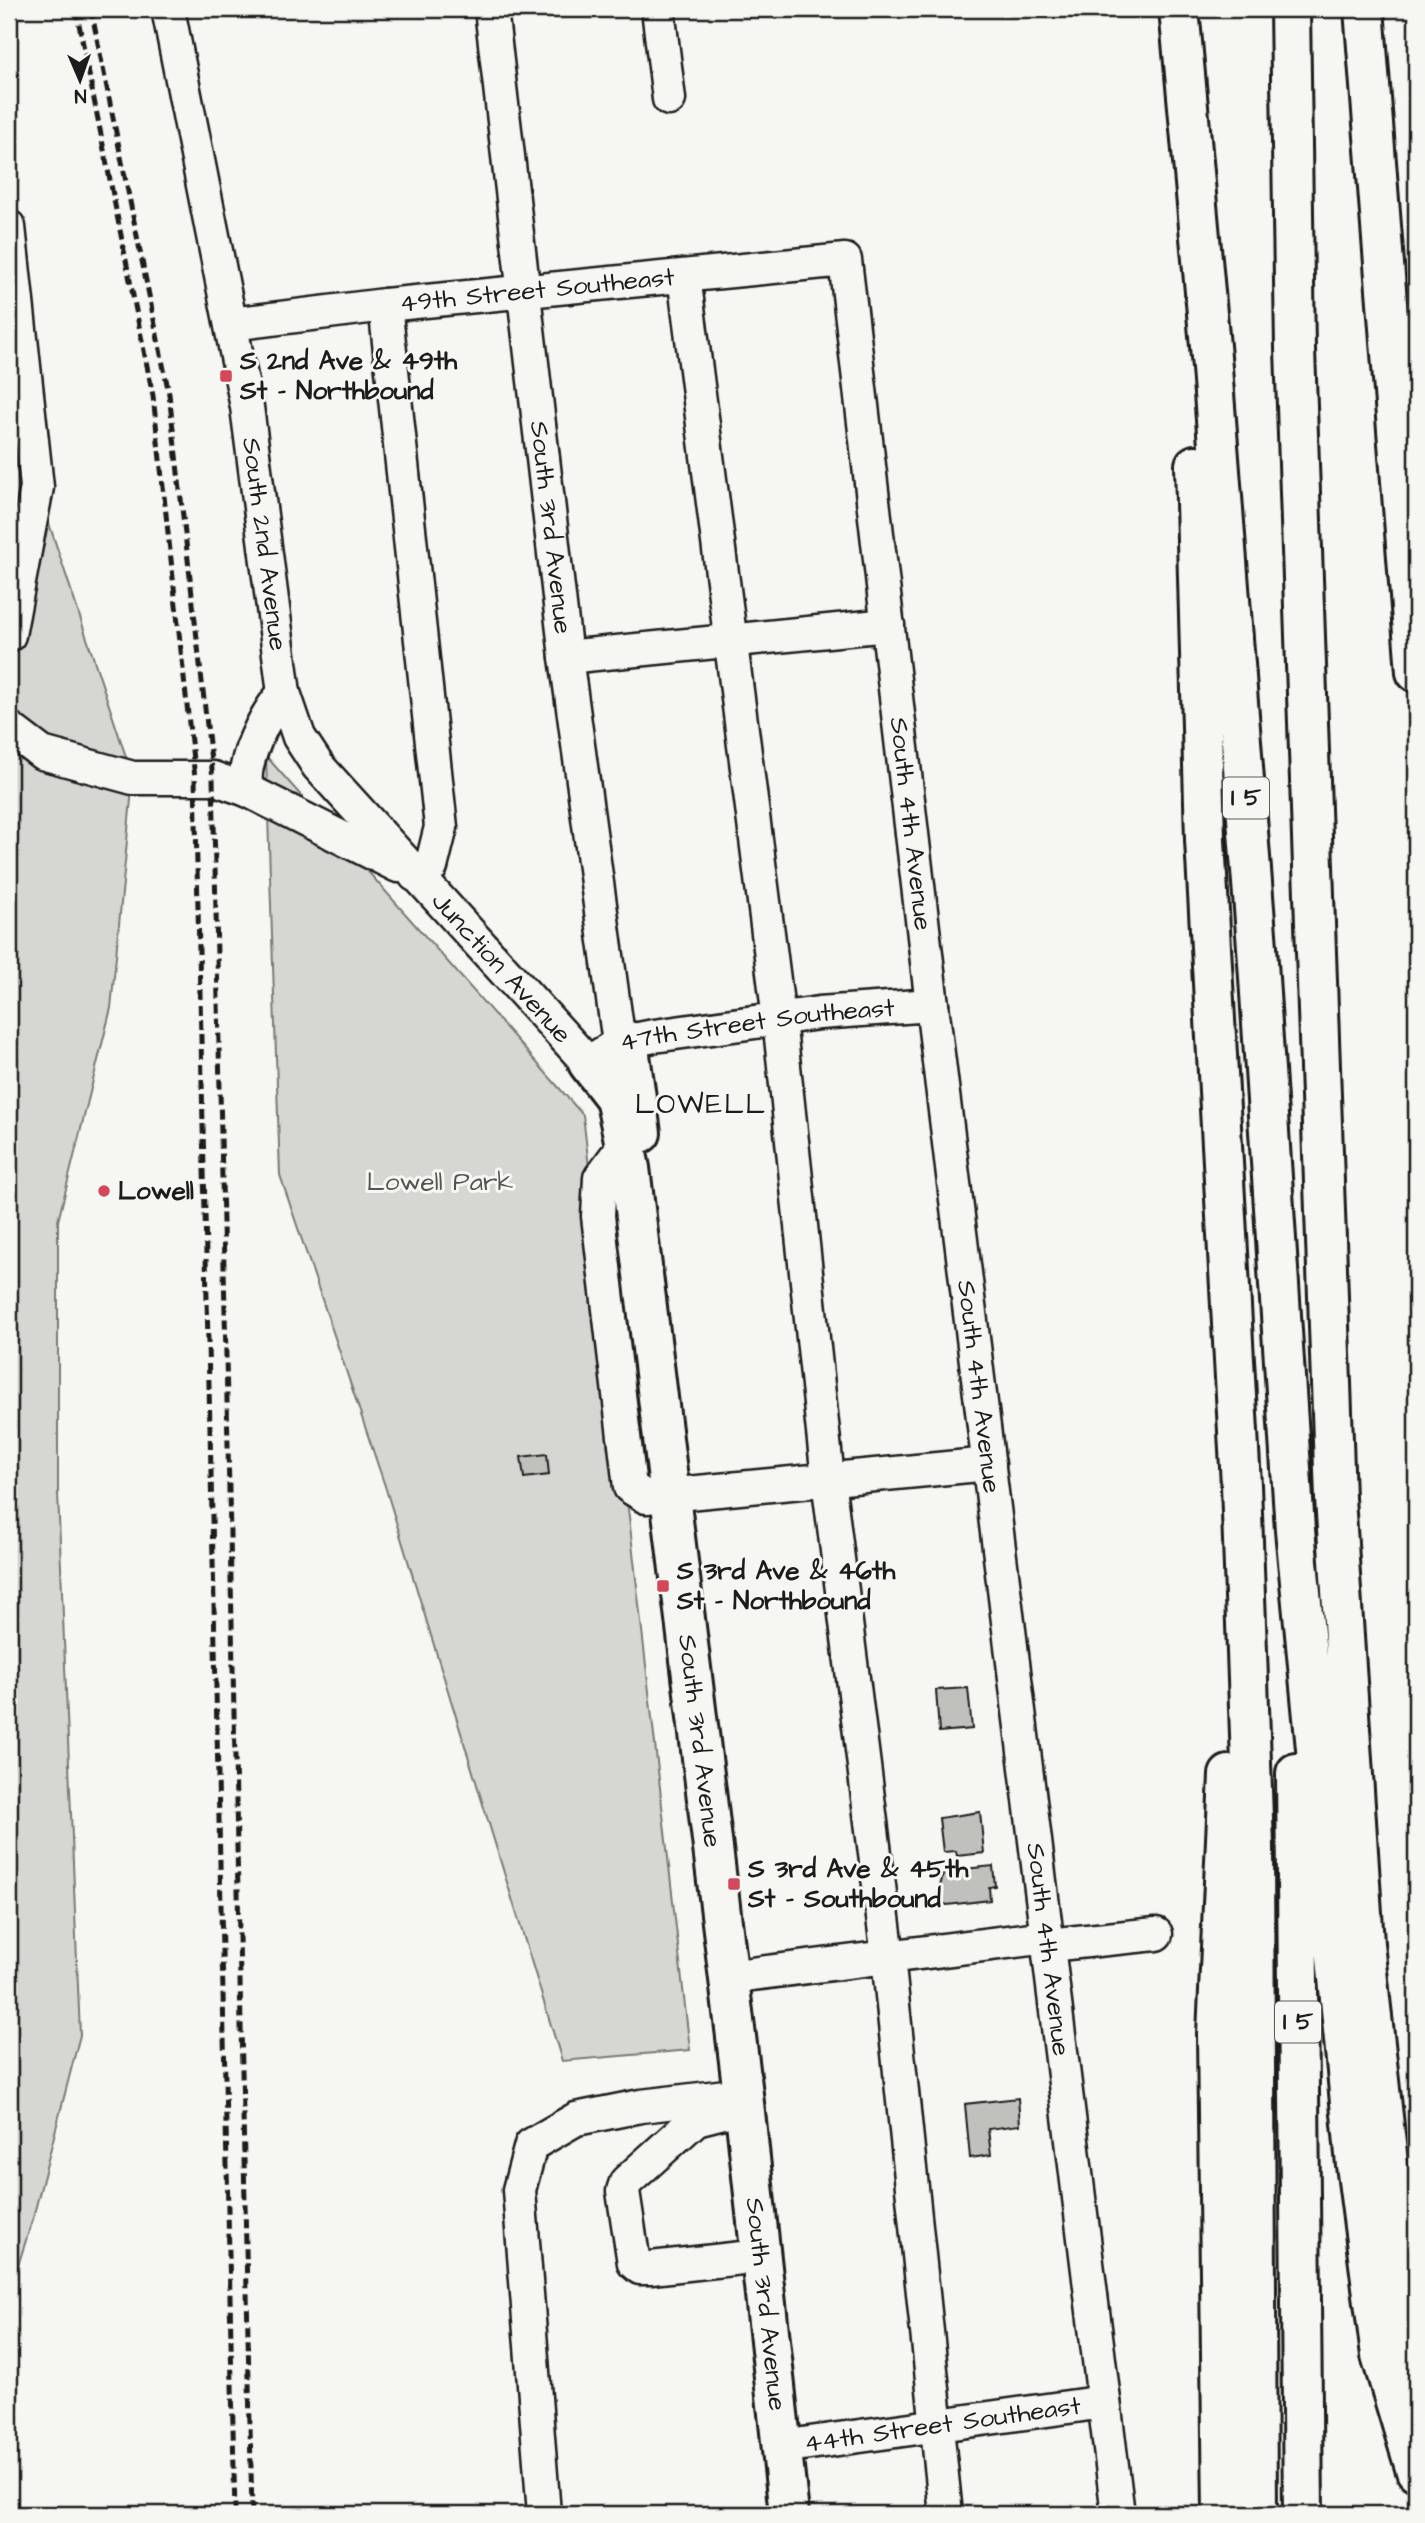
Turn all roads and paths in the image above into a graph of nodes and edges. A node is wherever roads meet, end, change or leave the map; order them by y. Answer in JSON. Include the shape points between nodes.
{"nodes":[{"id":1,"x":168,"y":9,"type":"edge"},
{"id":2,"x":491,"y":9,"type":"edge"},
{"id":3,"x":658,"y":9,"type":"edge"},
{"id":4,"x":1179,"y":9,"type":"edge"},
{"id":5,"x":1290,"y":9,"type":"edge"},
{"id":6,"x":1364,"y":9,"type":"edge"},
{"id":7,"x":1184,"y":67,"type":"junction"},
{"id":8,"x":669,"y":99,"type":"dead end"},
{"id":9,"x":9,"y":228,"type":"edge"},
{"id":10,"x":845,"y":260,"type":"joint"},
{"id":11,"x":684,"y":276,"type":"junction"},
{"id":12,"x":525,"y":292,"type":"junction"},
{"id":13,"x":385,"y":305,"type":"junction"},
{"id":14,"x":231,"y":324,"type":"junction"},
{"id":15,"x":37,"y":486,"type":"junction"},
{"id":16,"x":9,"y":524,"type":"edge"},
{"id":17,"x":888,"y":625,"type":"junction"},
{"id":18,"x":9,"y":635,"type":"edge"},
{"id":19,"x":733,"y":640,"type":"junction"},
{"id":20,"x":566,"y":657,"type":"junction"},
{"id":21,"x":1416,"y":672,"type":"edge"},
{"id":22,"x":284,"y":693,"type":"junction"},
{"id":23,"x":9,"y":728,"type":"edge"},
{"id":24,"x":247,"y":790,"type":"junction"},
{"id":25,"x":415,"y":875,"type":"junction"},
{"id":26,"x":932,"y":1005,"type":"junction"},
{"id":27,"x":779,"y":1018,"type":"junction"},
{"id":28,"x":624,"y":1042,"type":"junction"},
{"id":29,"x":588,"y":1063,"type":"junction"},
{"id":30,"x":625,"y":1144,"type":"junction"},
{"id":31,"x":643,"y":1275,"type":"junction"},
{"id":32,"x":989,"y":1464,"type":"junction"},
{"id":33,"x":828,"y":1479,"type":"junction"},
{"id":34,"x":1241,"y":1485,"type":"junction"},
{"id":35,"x":671,"y":1494,"type":"junction"},
{"id":36,"x":1295,"y":1530,"type":"junction"},
{"id":37,"x":1156,"y":1934,"type":"dead end"},
{"id":38,"x":1047,"y":1941,"type":"junction"},
{"id":39,"x":888,"y":1957,"type":"junction"},
{"id":40,"x":728,"y":1978,"type":"junction"},
{"id":41,"x":744,"y":2101,"type":"junction"},
{"id":42,"x":760,"y":2256,"type":"junction"},
{"id":43,"x":1416,"y":2384,"type":"edge"},
{"id":44,"x":1104,"y":2402,"type":"junction"},
{"id":45,"x":936,"y":2425,"type":"junction"},
{"id":46,"x":781,"y":2447,"type":"junction"},
{"id":47,"x":1416,"y":2472,"type":"edge"},
{"id":48,"x":544,"y":2514,"type":"edge"},
{"id":49,"x":789,"y":2514,"type":"edge"},
{"id":50,"x":946,"y":2514,"type":"edge"},
{"id":51,"x":1118,"y":2514,"type":"edge"},
{"id":52,"x":1223,"y":2514,"type":"edge"},
{"id":53,"x":1257,"y":2514,"type":"edge"},
{"id":54,"x":1303,"y":2514,"type":"edge"}],
"edges":[{"from":1,"to":14,"type":"street","name":"South 2nd Avenue"},
{"from":2,"to":12,"type":"street","name":"South 3rd Avenue"},
{"from":3,"to":8,"type":"street"},
{"from":4,"to":7,"type":"main road","number":"I 5"},
{"from":5,"to":43,"type":"main road","via":[[1295,349],[1335,1498],[1364,1944],[1407,2354]]},
{"from":6,"to":21,"type":"main road"},
{"from":7,"to":34,"type":"main road","via":[[1205,840]]},
{"from":7,"to":36,"type":"main road","number":"I 5","via":[[1257,947]]},
{"from":9,"to":15,"type":"street"},
{"from":10,"to":11,"type":"street","name":"49th Street Southeast"},
{"from":10,"to":17,"type":"street","name":"South 4th Avenue"},
{"from":11,"to":12,"type":"street","name":"49th Street Southeast"},
{"from":11,"to":19,"type":"street"},
{"from":12,"to":13,"type":"street","name":"49th Street Southeast"},
{"from":12,"to":20,"type":"street","name":"South 3rd Avenue"},
{"from":13,"to":14,"type":"street","name":"49th Street Southeast"},
{"from":13,"to":25,"type":"street","via":[[441,827],[432,867]]},
{"from":14,"to":22,"type":"street","name":"South 2nd Avenue","via":[[247,407]]},
{"from":15,"to":16,"type":"street"},
{"from":15,"to":18,"type":"street"},
{"from":17,"to":19,"type":"street"},
{"from":17,"to":26,"type":"street","name":"South 4th Avenue"},
{"from":19,"to":20,"type":"street"},
{"from":19,"to":27,"type":"street"},
{"from":20,"to":28,"type":"street","name":"South 3rd Avenue"},
{"from":22,"to":24,"type":"street","via":[[269,710],[243,775]]},
{"from":22,"to":25,"type":"street","name":"South 2nd Avenue","via":[[299,737],[318,766]]},
{"from":23,"to":24,"type":"street","via":[[42,753],[132,778],[212,778]]},
{"from":24,"to":25,"type":"street"},
{"from":25,"to":29,"type":"street","name":"Junction Avenue"},
{"from":26,"to":27,"type":"street","name":"47th Street Southeast"},
{"from":26,"to":32,"type":"street","name":"South 4th Avenue"},
{"from":27,"to":28,"type":"street","name":"47th Street Southeast"},
{"from":27,"to":33,"type":"street"},
{"from":28,"to":29,"type":"street","name":"47th Street Southeast"},
{"from":28,"to":31,"type":"main road","via":[[638,1099]]},
{"from":29,"to":30,"type":"main road","name":"South 3rd Avenue","via":[[615,1098]]},
{"from":30,"to":31,"type":"main road","name":"South 3rd Avenue"},
{"from":30,"to":35,"type":"street","via":[[600,1178],[598,1216],[630,1487],[646,1497]]},
{"from":31,"to":35,"type":"main road","name":"South 3rd Avenue"},
{"from":32,"to":33,"type":"street"},
{"from":32,"to":38,"type":"street","name":"South 4th Avenue"},
{"from":33,"to":35,"type":"street"},
{"from":33,"to":39,"type":"street"},
{"from":34,"to":52,"type":"main road","via":[[1217,2034]]},
{"from":34,"to":53,"type":"main road","via":[[1254,1846]]},
{"from":35,"to":40,"type":"main road","name":"South 3rd Avenue"},
{"from":36,"to":47,"type":"main road","via":[[1360,2192],[1381,2355]]},
{"from":36,"to":54,"type":"main road","number":"I 5"},
{"from":37,"to":38,"type":"street"},
{"from":38,"to":39,"type":"street"},
{"from":38,"to":44,"type":"street","name":"South 4th Avenue"},
{"from":39,"to":40,"type":"street"},
{"from":39,"to":45,"type":"street"},
{"from":40,"to":41,"type":"main road","name":"South 3rd Avenue"},
{"from":41,"to":42,"type":"main road","name":"South 3rd Avenue"},
{"from":41,"to":42,"type":"street","via":[[696,2119],[632,2174],[623,2191],[634,2263],[640,2268]]},
{"from":41,"to":48,"type":"street","via":[[640,2106],[576,2119],[531,2145],[519,2190]]},
{"from":42,"to":46,"type":"main road","name":"South 3rd Avenue"},
{"from":44,"to":45,"type":"street","name":"44th Street Southeast"},
{"from":44,"to":51,"type":"street","name":"South 4th Avenue"},
{"from":45,"to":46,"type":"street","name":"44th Street Southeast"},
{"from":45,"to":50,"type":"street"},
{"from":46,"to":49,"type":"main road","name":"South 3rd Avenue"}]}
